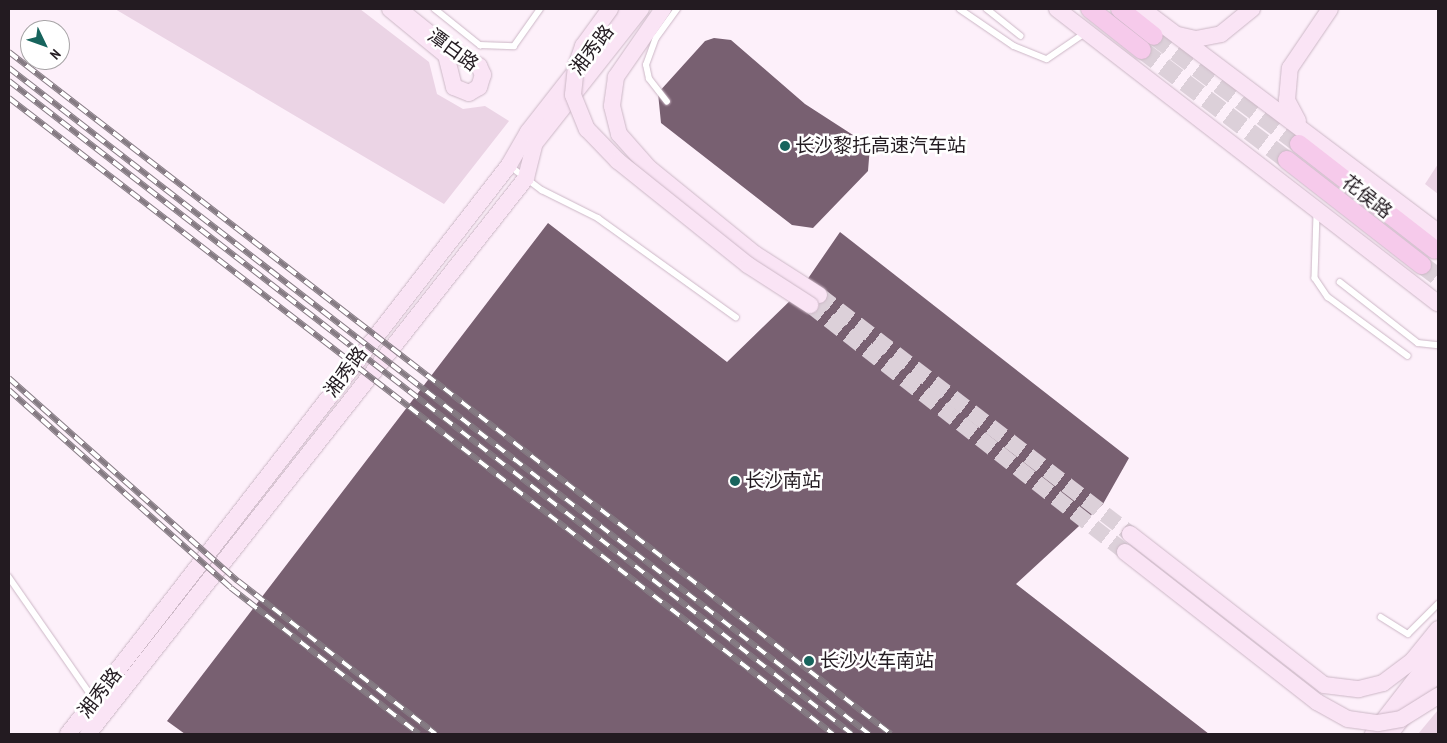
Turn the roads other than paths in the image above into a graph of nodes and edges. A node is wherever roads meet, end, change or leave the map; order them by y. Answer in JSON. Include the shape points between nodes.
{"nodes":[{"id":1,"x":397,"y":9,"type":"edge"},
{"id":2,"x":435,"y":9,"type":"edge"},
{"id":3,"x":540,"y":9,"type":"edge"},
{"id":4,"x":610,"y":9,"type":"edge"},
{"id":5,"x":624,"y":9,"type":"edge"},
{"id":6,"x":640,"y":9,"type":"edge"},
{"id":7,"x":663,"y":9,"type":"edge"},
{"id":8,"x":677,"y":9,"type":"edge"},
{"id":9,"x":960,"y":9,"type":"edge"},
{"id":10,"x":987,"y":9,"type":"edge"},
{"id":11,"x":1057,"y":9,"type":"edge"},
{"id":12,"x":1090,"y":9,"type":"edge"},
{"id":13,"x":1120,"y":9,"type":"edge"},
{"id":14,"x":1142,"y":9,"type":"edge"},
{"id":15,"x":1252,"y":9,"type":"edge"},
{"id":16,"x":1330,"y":9,"type":"edge"},
{"id":17,"x":1086,"y":32,"type":"junction"},
{"id":18,"x":1162,"y":34,"type":"junction"},
{"id":19,"x":1021,"y":36,"type":"dead end"},
{"id":20,"x":1142,"y":50,"type":"tunnel mouth"},
{"id":21,"x":667,"y":102,"type":"dead end"},
{"id":22,"x":1304,"y":138,"type":"junction"},
{"id":23,"x":1287,"y":160,"type":"tunnel mouth"},
{"id":24,"x":508,"y":165,"type":"junction"},
{"id":25,"x":526,"y":178,"type":"junction"},
{"id":26,"x":1317,"y":207,"type":"junction"},
{"id":27,"x":1438,"y":232,"type":"edge"},
{"id":28,"x":1435,"y":250,"type":"tunnel mouth"},
{"id":29,"x":1422,"y":265,"type":"tunnel mouth"},
{"id":30,"x":1340,"y":282,"type":"dead end"},
{"id":31,"x":1438,"y":302,"type":"edge"},
{"id":32,"x":736,"y":316,"type":"dead end"},
{"id":33,"x":1438,"y":345,"type":"edge"},
{"id":34,"x":1408,"y":356,"type":"dead end"},
{"id":35,"x":1130,"y":534,"type":"tunnel mouth"},
{"id":36,"x":1125,"y":552,"type":"tunnel mouth"},
{"id":37,"x":9,"y":577,"type":"edge"},
{"id":38,"x":1438,"y":604,"type":"edge"},
{"id":39,"x":1381,"y":617,"type":"dead end"},
{"id":40,"x":1438,"y":629,"type":"edge"},
{"id":41,"x":1438,"y":650,"type":"edge"},
{"id":42,"x":1438,"y":671,"type":"edge"},
{"id":43,"x":1438,"y":696,"type":"edge"},
{"id":44,"x":94,"y":700,"type":"junction"},
{"id":45,"x":90,"y":729,"type":"edge"},
{"id":46,"x":68,"y":734,"type":"edge"},
{"id":47,"x":1373,"y":734,"type":"edge"},
{"id":48,"x":1390,"y":734,"type":"edge"}],
"edges":[{"from":1,"to":1,"type":"main road","name":"潭白路","via":[[446,55],[454,87],[469,93],[479,87],[483,75],[480,66],[450,50]]},
{"from":2,"to":3,"type":"lane","via":[[480,45],[514,46]]},
{"from":4,"to":7,"type":"main road","bridge":true,"via":[[583,46],[576,66],[574,95],[586,129],[618,161],[748,265],[815,300],[649,168],[619,134],[612,106],[616,77]]},
{"from":5,"to":24,"type":"main road","name":"湘秀路","via":[[528,132]]},
{"from":6,"to":25,"type":"main road","via":[[535,144]]},
{"from":8,"to":21,"type":"lane","via":[[656,38],[646,66],[649,79]]},
{"from":9,"to":17,"type":"lane","via":[[1014,46],[1047,59]]},
{"from":10,"to":19,"type":"lane"},
{"from":11,"to":17,"type":"main road"},
{"from":12,"to":20,"type":"main road"},
{"from":13,"to":18,"type":"main road"},
{"from":14,"to":18,"type":"main road"},
{"from":15,"to":18,"type":"main road","via":[[1236,26],[1207,38]]},
{"from":16,"to":22,"type":"main road","via":[[1296,54],[1287,79],[1291,112]]},
{"from":17,"to":26,"type":"main road"},
{"from":18,"to":22,"type":"main road"},
{"from":22,"to":27,"type":"main road"},
{"from":22,"to":28,"type":"main road","name":"花侯路"},
{"from":23,"to":29,"type":"main road","name":"花侯路"},
{"from":24,"to":25,"type":"lane"},
{"from":24,"to":44,"type":"main road","name":"湘秀路"},
{"from":25,"to":32,"type":"lane","via":[[598,218]]},
{"from":25,"to":45,"type":"main road"},
{"from":26,"to":31,"type":"main road"},
{"from":26,"to":34,"type":"lane","via":[[1315,278],[1328,297]]},
{"from":30,"to":33,"type":"lane","via":[[1418,343]]},
{"from":35,"to":40,"type":"main road","via":[[1324,685],[1359,689],[1383,683],[1413,660]]},
{"from":36,"to":43,"type":"main road","bridge":true,"via":[[1317,702],[1348,719],[1378,723],[1401,719]]},
{"from":37,"to":44,"type":"lane"},
{"from":38,"to":39,"type":"lane","via":[[1408,634]]},
{"from":41,"to":47,"type":"main road"},
{"from":42,"to":48,"type":"main road"},
{"from":44,"to":45,"type":"main road","name":"湘秀路"},
{"from":45,"to":46,"type":"main road","name":"湘秀路"}]}
